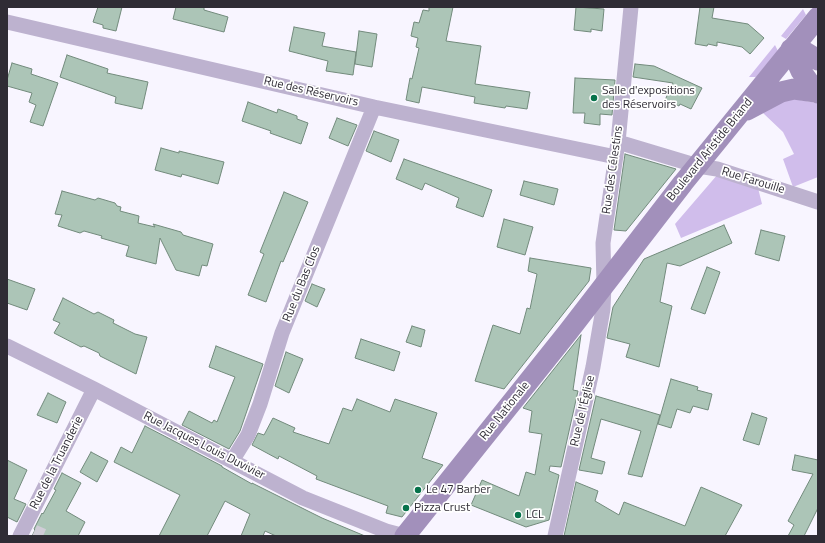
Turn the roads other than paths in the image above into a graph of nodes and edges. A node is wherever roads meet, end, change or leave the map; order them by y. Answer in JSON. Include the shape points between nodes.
{"nodes":[{"id":1,"x":630,"y":7,"type":"edge"},
{"id":2,"x":818,"y":17,"type":"edge"},
{"id":3,"x":7,"y":22,"type":"edge"},
{"id":4,"x":791,"y":49,"type":"junction"},
{"id":5,"x":818,"y":60,"type":"edge"},
{"id":6,"x":817,"y":92,"type":"edge"},
{"id":7,"x":374,"y":107,"type":"junction"},
{"id":8,"x":741,"y":113,"type":"junction"},
{"id":9,"x":618,"y":142,"type":"junction"},
{"id":10,"x":616,"y":157,"type":"junction"},
{"id":11,"x":698,"y":166,"type":"junction"},
{"id":12,"x":818,"y":202,"type":"edge"},
{"id":13,"x":604,"y":285,"type":"junction"},
{"id":14,"x":7,"y":346,"type":"edge"},
{"id":15,"x":94,"y":389,"type":"junction"},
{"id":16,"x":232,"y":461,"type":"junction"},
{"id":17,"x":25,"y":533,"type":"edge"},
{"id":18,"x":405,"y":536,"type":"edge"},
{"id":19,"x":555,"y":536,"type":"edge"}],
"edges":[{"from":1,"to":9,"type":"street","name":"Rue des Célestins"},
{"from":2,"to":4,"type":"main road","name":"Boulevard Aristide Briand"},
{"from":3,"to":7,"type":"street","name":"Rue des Réservoirs"},
{"from":4,"to":5,"type":"main road","via":[[805,52]]},
{"from":4,"to":6,"type":"main road","via":[[801,71]]},
{"from":4,"to":8,"type":"main road","name":"Boulevard Aristide Briand"},
{"from":6,"to":8,"type":"main road","via":[[794,89],[781,92]]},
{"from":7,"to":10,"type":"street","name":"Rue des Réservoirs"},
{"from":7,"to":16,"type":"street","name":"Rue du Bas Clos","via":[[282,333],[248,435]]},
{"from":8,"to":11,"type":"main road","name":"Boulevard Aristide Briand"},
{"from":9,"to":10,"type":"street","name":"Rue des Célestins"},
{"from":9,"to":11,"type":"street","name":"Rue Farouille"},
{"from":10,"to":13,"type":"street","name":"Rue des Célestins","via":[[603,243]]},
{"from":11,"to":12,"type":"street","name":"Rue Farouille","via":[[717,169]]},
{"from":11,"to":13,"type":"main road","name":"Boulevard Aristide Briand"},
{"from":13,"to":18,"type":"main road","name":"Rue Nationale"},
{"from":13,"to":19,"type":"street","name":"Rue de l'Église","via":[[603,309],[593,368]]},
{"from":14,"to":15,"type":"street","name":"Rue Jacques Louis Duvivier"},
{"from":15,"to":16,"type":"street","name":"Rue Jacques Louis Duvivier"},
{"from":15,"to":17,"type":"street","name":"Rue de la Truanderie"},
{"from":16,"to":18,"type":"street","name":"Rue Jacques Louis Duvivier","via":[[303,498]]}]}
